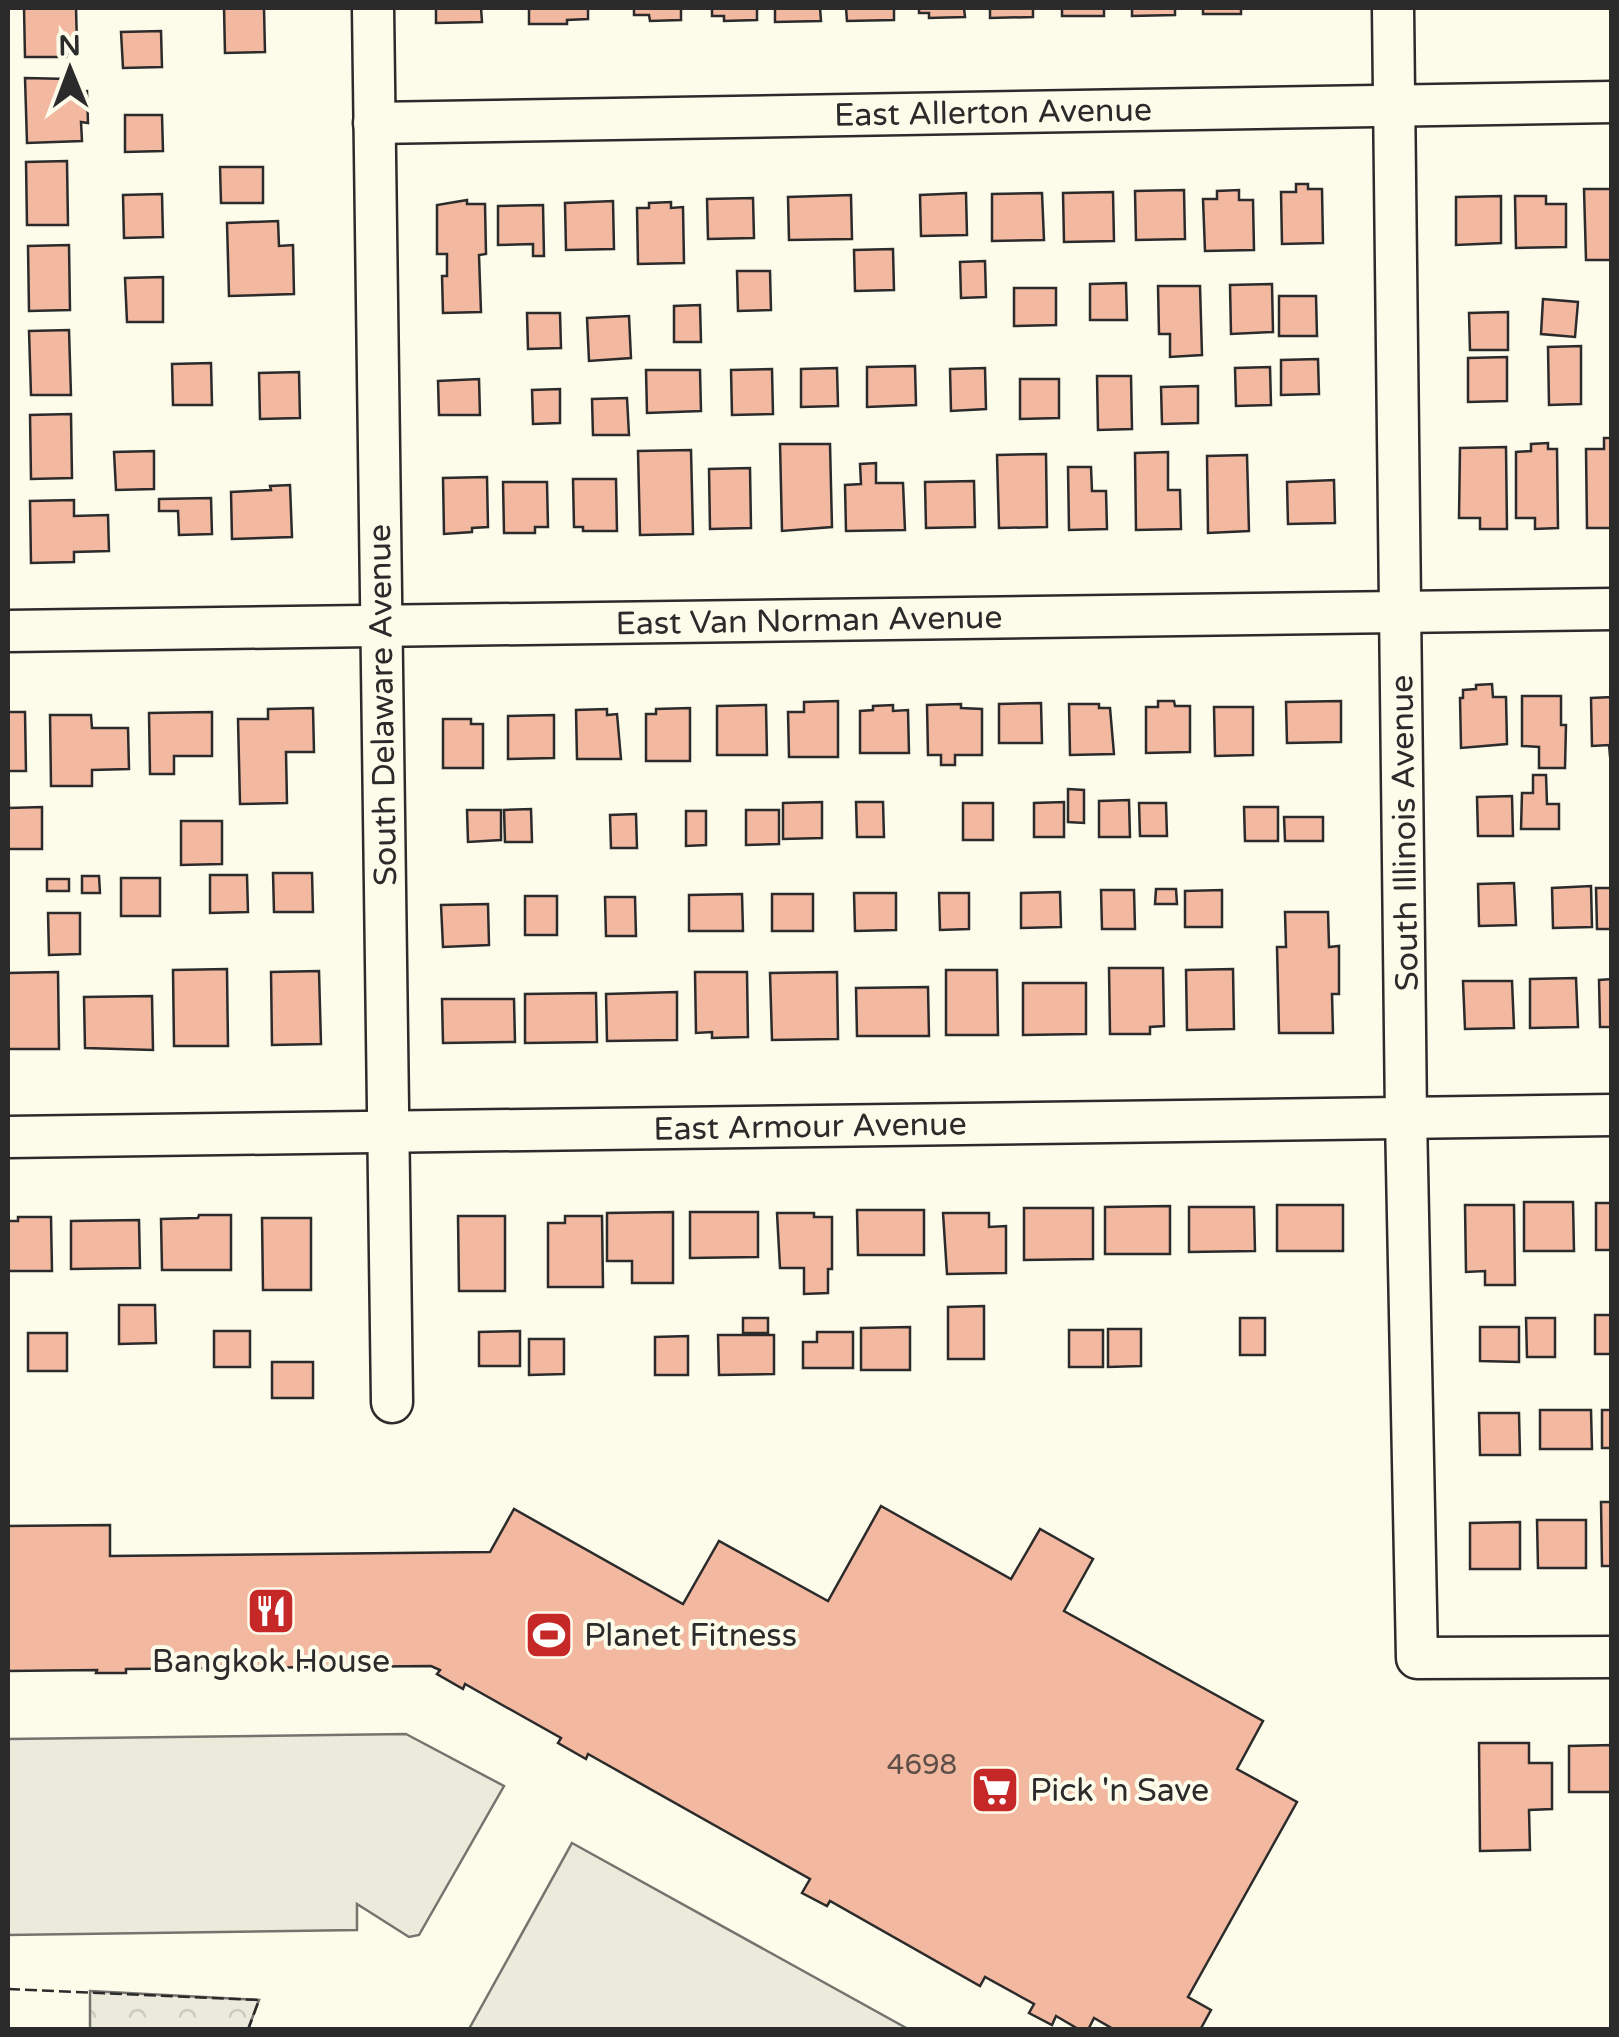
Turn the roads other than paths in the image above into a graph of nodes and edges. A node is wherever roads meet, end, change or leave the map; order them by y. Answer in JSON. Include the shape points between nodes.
{"nodes":[{"id":1,"x":373,"y":8,"type":"edge"},
{"id":2,"x":1393,"y":8,"type":"edge"},
{"id":3,"x":1612,"y":102,"type":"edge"},
{"id":4,"x":1394,"y":106,"type":"junction"},
{"id":5,"x":374,"y":123,"type":"junction"},
{"id":6,"x":1612,"y":609,"type":"edge"},
{"id":7,"x":1402,"y":612,"type":"junction"},
{"id":8,"x":382,"y":625,"type":"junction"},
{"id":9,"x":8,"y":630,"type":"edge"},
{"id":10,"x":1612,"y":1115,"type":"edge"},
{"id":11,"x":1406,"y":1117,"type":"junction"},
{"id":12,"x":388,"y":1132,"type":"junction"},
{"id":13,"x":8,"y":1136,"type":"edge"},
{"id":14,"x":392,"y":1402,"type":"dead end"},
{"id":15,"x":1612,"y":1657,"type":"edge"}],
"edges":[{"from":1,"to":5,"type":"street","name":"South Delaware Avenue"},
{"from":2,"to":4,"type":"street","name":"South Illinois Avenue"},
{"from":3,"to":4,"type":"street","name":"East Allerton Avenue"},
{"from":4,"to":5,"type":"street","name":"East Allerton Avenue"},
{"from":4,"to":7,"type":"street","name":"South Illinois Avenue"},
{"from":5,"to":8,"type":"street","name":"South Delaware Avenue"},
{"from":6,"to":7,"type":"street","name":"East Van Norman Avenue"},
{"from":7,"to":8,"type":"street","name":"East Van Norman Avenue"},
{"from":7,"to":11,"type":"street","name":"South Illinois Avenue"},
{"from":8,"to":9,"type":"street","name":"East Van Norman Avenue"},
{"from":8,"to":12,"type":"street","name":"South Delaware Avenue"},
{"from":10,"to":11,"type":"street","name":"East Armour Avenue"},
{"from":11,"to":12,"type":"street","name":"East Armour Avenue"},
{"from":11,"to":15,"type":"street","name":"South Illinois Avenue","via":[[1417,1658]]},
{"from":12,"to":13,"type":"street","name":"East Armour Avenue"},
{"from":12,"to":14,"type":"street","name":"South Delaware Avenue"}]}
